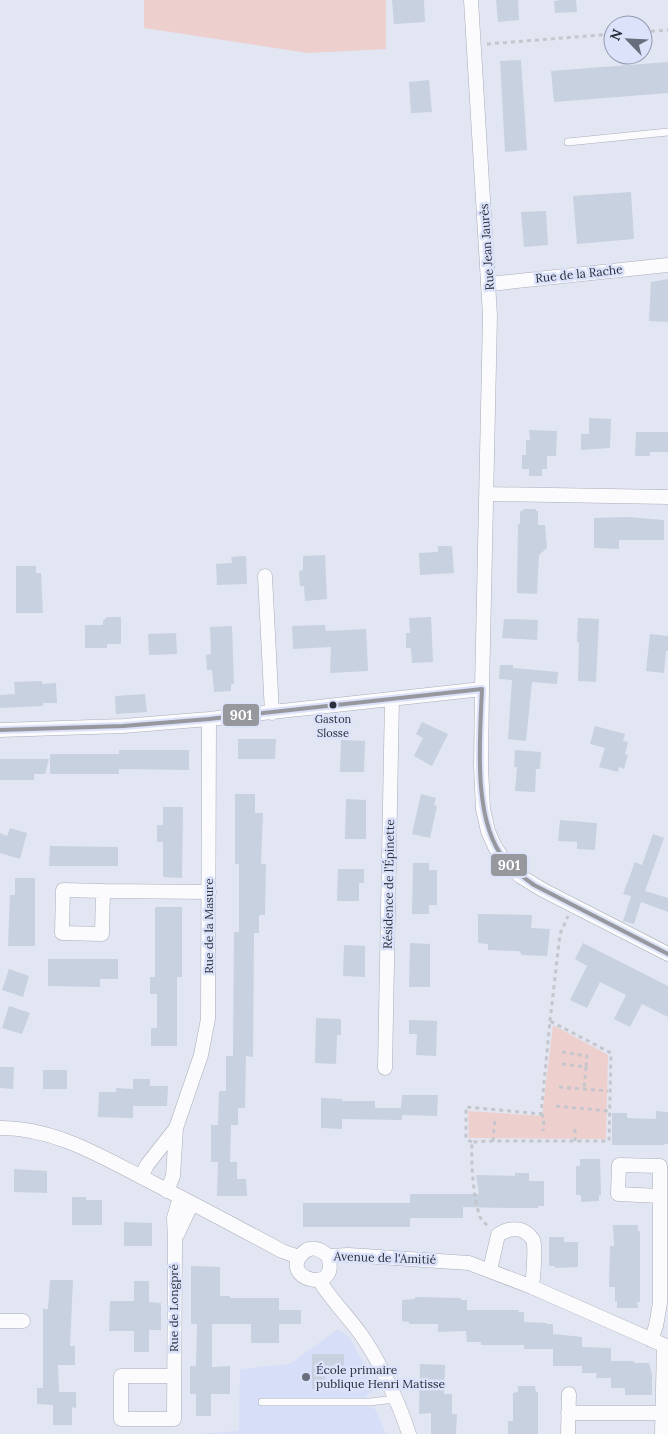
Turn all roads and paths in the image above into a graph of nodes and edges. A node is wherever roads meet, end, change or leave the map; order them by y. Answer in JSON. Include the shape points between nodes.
{"nodes":[{"id":1,"x":471,"y":0,"type":"edge"},
{"id":2,"x":668,"y":30,"type":"edge"},
{"id":3,"x":653,"y":31,"type":"edge"},
{"id":4,"x":603,"y":35,"type":"edge"},
{"id":5,"x":474,"y":45,"type":"junction"},
{"id":6,"x":668,"y":132,"type":"edge"},
{"id":7,"x":568,"y":142,"type":"dead end"},
{"id":8,"x":668,"y":264,"type":"edge"},
{"id":9,"x":490,"y":284,"type":"junction"},
{"id":10,"x":487,"y":494,"type":"junction"},
{"id":11,"x":668,"y":497,"type":"edge"},
{"id":12,"x":266,"y":576,"type":"dead end"},
{"id":13,"x":482,"y":689,"type":"junction"},
{"id":14,"x":392,"y":699,"type":"junction"},
{"id":15,"x":272,"y":713,"type":"junction"},
{"id":16,"x":209,"y":719,"type":"junction"},
{"id":17,"x":0,"y":730,"type":"edge"},
{"id":18,"x":103,"y":891,"type":"dead end"},
{"id":19,"x":209,"y":892,"type":"junction"},
{"id":20,"x":572,"y":905,"type":"junction"},
{"id":21,"x":668,"y":954,"type":"edge"},
{"id":22,"x":550,"y":1021,"type":"junction"},
{"id":23,"x":562,"y":1052,"type":"dead end"},
{"id":24,"x":562,"y":1064,"type":"dead end"},
{"id":25,"x":586,"y":1067,"type":"junction"},
{"id":26,"x":385,"y":1068,"type":"dead end"},
{"id":27,"x":559,"y":1087,"type":"dead end"},
{"id":28,"x":584,"y":1089,"type":"junction"},
{"id":29,"x":609,"y":1091,"type":"junction"},
{"id":30,"x":556,"y":1106,"type":"dead end"},
{"id":31,"x":608,"y":1110,"type":"junction"},
{"id":32,"x":541,"y":1114,"type":"junction"},
{"id":33,"x":495,"y":1118,"type":"dead end"},
{"id":34,"x":575,"y":1125,"type":"dead end"},
{"id":35,"x":0,"y":1128,"type":"edge"},
{"id":36,"x":176,"y":1128,"type":"junction"},
{"id":37,"x":544,"y":1130,"type":"dead end"},
{"id":38,"x":493,"y":1141,"type":"junction"},
{"id":39,"x":575,"y":1141,"type":"junction"},
{"id":40,"x":472,"y":1142,"type":"junction"},
{"id":41,"x":141,"y":1177,"type":"junction"},
{"id":42,"x":660,"y":1196,"type":"dead end"},
{"id":43,"x":180,"y":1197,"type":"junction"},
{"id":44,"x":498,"y":1235,"type":"junction"},
{"id":45,"x":328,"y":1256,"type":"junction"},
{"id":46,"x":300,"y":1258,"type":"junction"},
{"id":47,"x":490,"y":1270,"type":"junction"},
{"id":48,"x":319,"y":1280,"type":"junction"},
{"id":49,"x":532,"y":1287,"type":"junction"},
{"id":50,"x":23,"y":1320,"type":"dead end"},
{"id":51,"x":0,"y":1321,"type":"edge"},
{"id":52,"x":661,"y":1344,"type":"edge"},
{"id":53,"x":174,"y":1376,"type":"junction"},
{"id":54,"x":569,"y":1394,"type":"dead end"},
{"id":55,"x":395,"y":1399,"type":"junction"},
{"id":56,"x":262,"y":1402,"type":"dead end"},
{"id":57,"x":568,"y":1413,"type":"junction"},
{"id":58,"x":662,"y":1414,"type":"junction"},
{"id":59,"x":409,"y":1434,"type":"edge"},
{"id":60,"x":568,"y":1434,"type":"edge"},
{"id":61,"x":662,"y":1434,"type":"edge"}],
"edges":[{"from":1,"to":5,"type":"street","name":"Rue Jean Jaurès"},
{"from":2,"to":3,"type":"path"},
{"from":4,"to":5,"type":"path"},
{"from":5,"to":9,"type":"street","name":"Rue Jean Jaurès"},
{"from":6,"to":7,"type":"lane"},
{"from":8,"to":9,"type":"street","name":"Rue de la Rache"},
{"from":9,"to":10,"type":"street","name":"Rue Jean Jaurès"},
{"from":10,"to":11,"type":"street"},
{"from":10,"to":13,"type":"street","name":"Rue Jean Jaurès"},
{"from":12,"to":15,"type":"street"},
{"from":13,"to":14,"type":"street"},
{"from":13,"to":20,"type":"street","name":"Rue Jean Jaurès","via":[[482,798],[491,840],[500,856],[520,876]]},
{"from":14,"to":15,"type":"street"},
{"from":14,"to":26,"type":"street","name":"Résidence de l’Épinette"},
{"from":15,"to":16,"type":"street"},
{"from":16,"to":17,"type":"street"},
{"from":16,"to":19,"type":"street","name":"Rue de la Masure"},
{"from":18,"to":19,"type":"street"},
{"from":19,"to":36,"type":"street","name":"Rue de la Masure","via":[[208,1019],[197,1069]]},
{"from":20,"to":21,"type":"street","name":"Rue Jean Jaurès"},
{"from":20,"to":22,"type":"path","via":[[560,934]]},
{"from":22,"to":29,"type":"path","via":[[611,1053]]},
{"from":22,"to":32,"type":"path"},
{"from":23,"to":25,"type":"path","via":[[587,1056]]},
{"from":24,"to":25,"type":"path"},
{"from":25,"to":28,"type":"path"},
{"from":27,"to":28,"type":"path"},
{"from":28,"to":29,"type":"path"},
{"from":29,"to":31,"type":"path"},
{"from":30,"to":31,"type":"path"},
{"from":31,"to":39,"type":"path","via":[[609,1141]]},
{"from":32,"to":37,"type":"path"},
{"from":32,"to":40,"type":"path","via":[[466,1107],[466,1139]]},
{"from":33,"to":38,"type":"path"},
{"from":34,"to":39,"type":"path"},
{"from":35,"to":41,"type":"street","via":[[30,1129],[52,1135]]},
{"from":36,"to":41,"type":"street","name":"Rue de la Masure"},
{"from":36,"to":43,"type":"street","name":"Rue de la Masure","via":[[173,1176]]},
{"from":38,"to":39,"type":"path"},
{"from":38,"to":40,"type":"path"},
{"from":40,"to":44,"type":"path","via":[[471,1160],[481,1220]]},
{"from":41,"to":43,"type":"street"},
{"from":42,"to":52,"type":"street","via":[[660,1303],[656,1326]]},
{"from":43,"to":46,"type":"street"},
{"from":43,"to":53,"type":"street","name":"Rue de Longpré","via":[[175,1241]]},
{"from":44,"to":47,"type":"street"},
{"from":44,"to":49,"type":"street","via":[[504,1230],[529,1234],[534,1243]]},
{"from":45,"to":46,"type":"street","name":"Avenue de l'Amitié","via":[[313,1248]]},
{"from":45,"to":47,"type":"street","name":"Avenue de l'Amitié","via":[[460,1262]]},
{"from":45,"to":48,"type":"street","via":[[329,1270]]},
{"from":46,"to":48,"type":"street","via":[[300,1273],[308,1280]]},
{"from":47,"to":49,"type":"street","name":"Avenue de l'Amitié"},
{"from":48,"to":55,"type":"street","via":[[366,1342]]},
{"from":49,"to":52,"type":"street","name":"Avenue de l'Amitié"},
{"from":50,"to":51,"type":"street"},
{"from":52,"to":58,"type":"street"},
{"from":53,"to":53,"type":"street","name":"Rue de Longpré","via":[[121,1376],[121,1419],[174,1419]]},
{"from":54,"to":57,"type":"street"},
{"from":55,"to":56,"type":"lane"},
{"from":55,"to":59,"type":"street"},
{"from":57,"to":58,"type":"street"},
{"from":57,"to":60,"type":"street"},
{"from":58,"to":61,"type":"street"}]}
